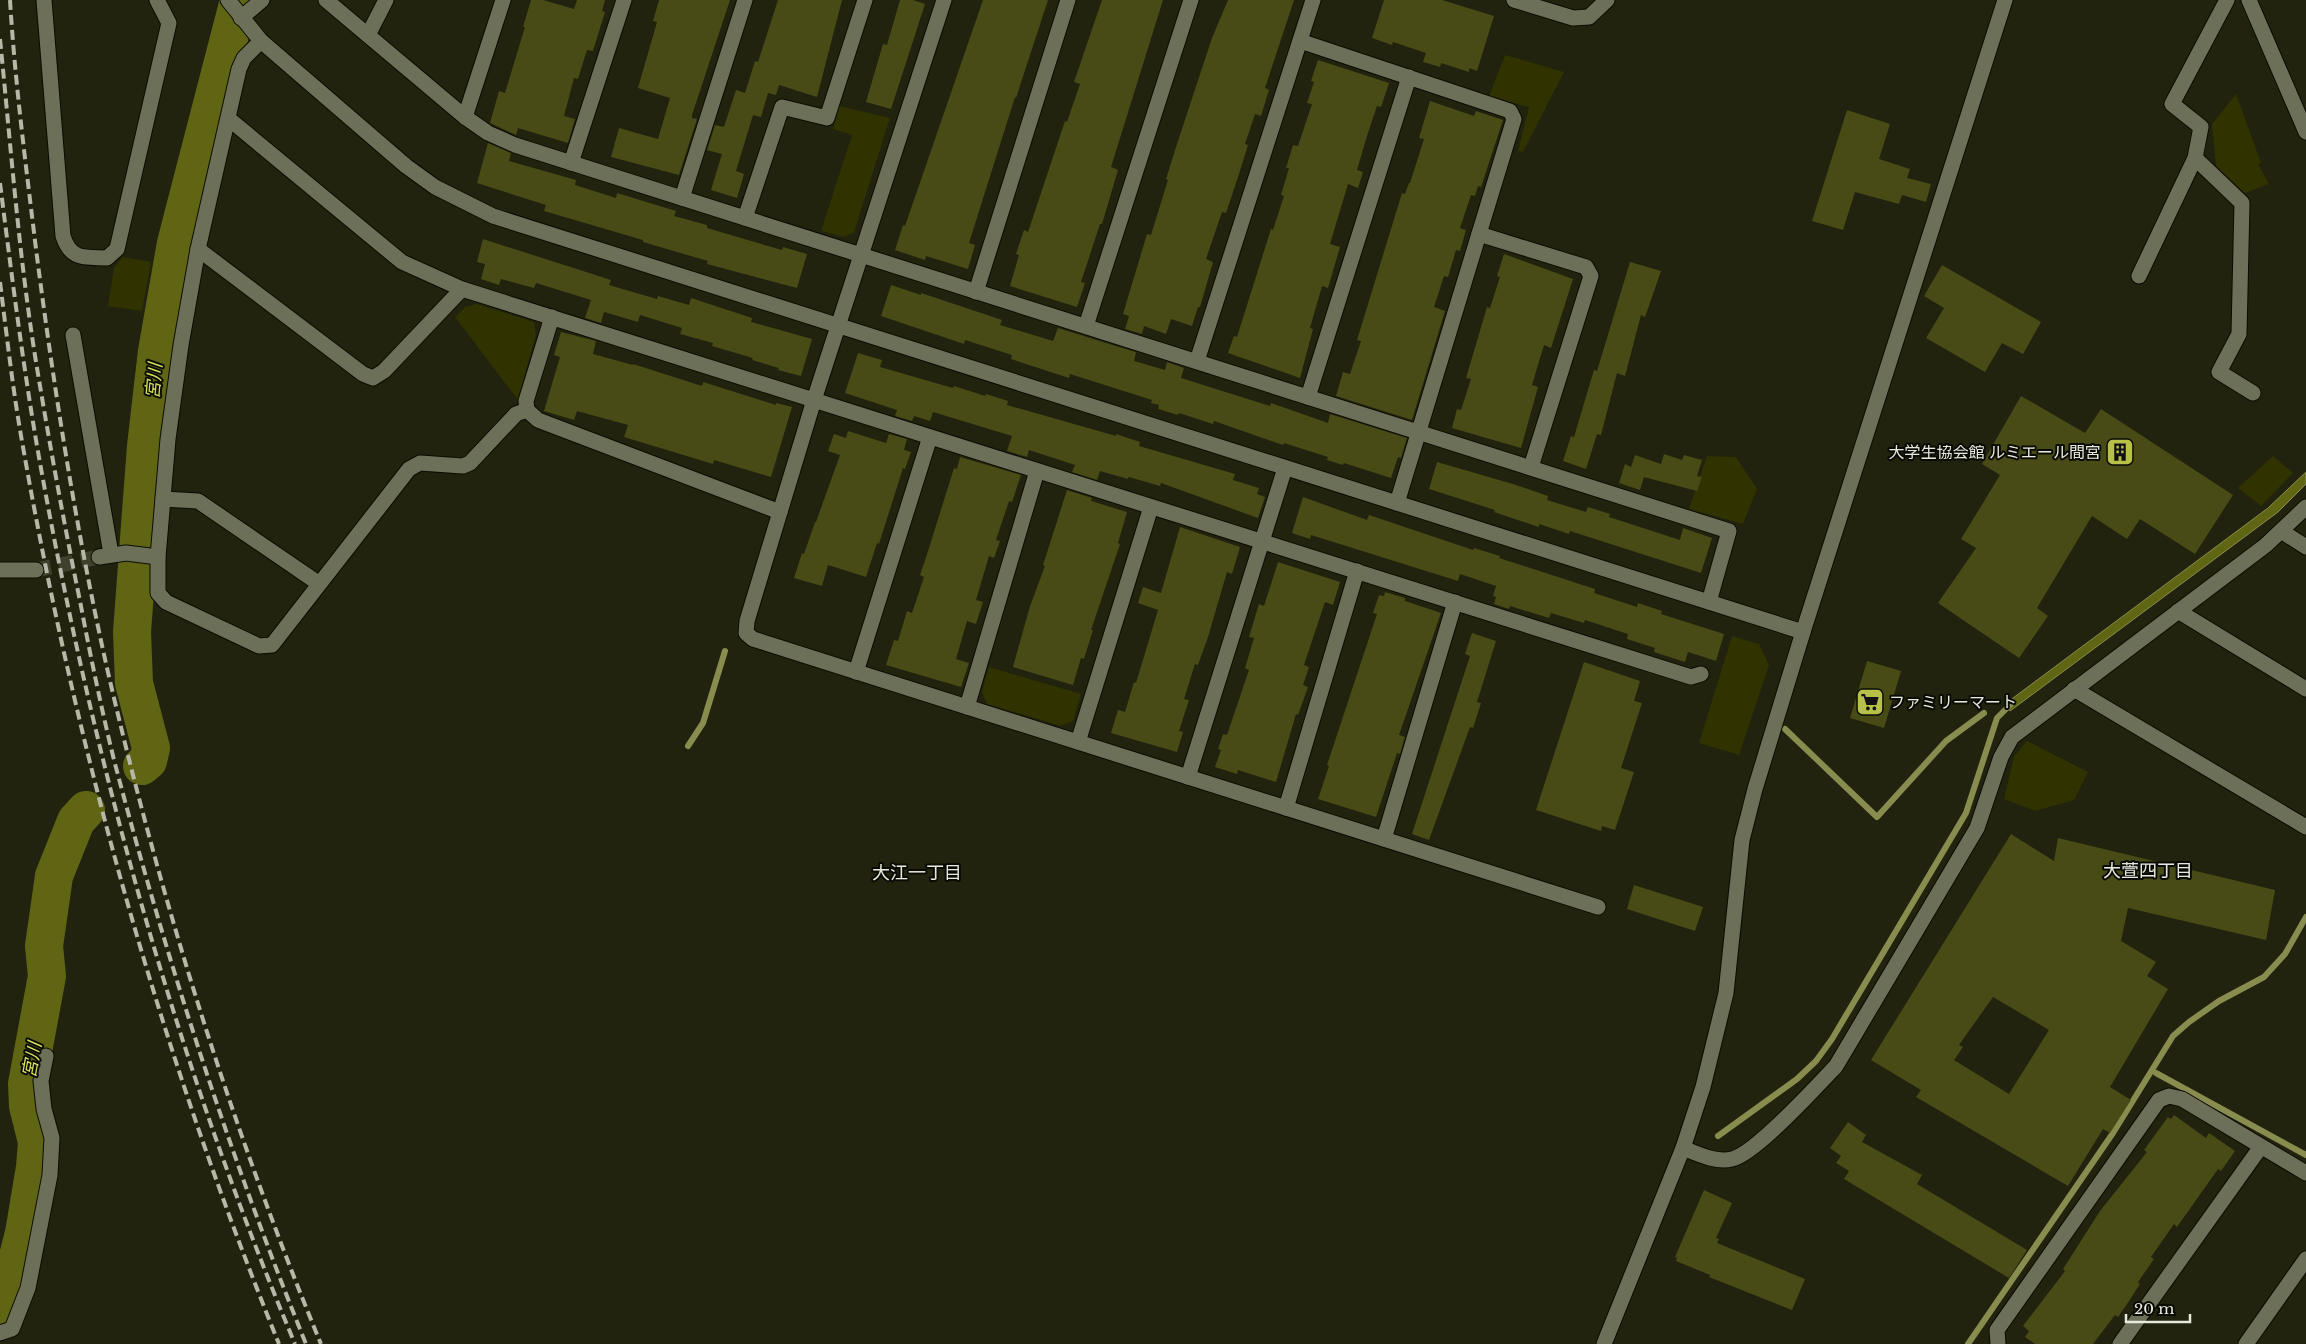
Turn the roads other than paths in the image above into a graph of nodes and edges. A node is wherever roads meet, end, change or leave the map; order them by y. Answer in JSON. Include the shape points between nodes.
{"nodes":[{"id":1,"x":44,"y":0,"type":"edge"},
{"id":2,"x":158,"y":0,"type":"edge"},
{"id":3,"x":228,"y":0,"type":"edge"},
{"id":4,"x":262,"y":0,"type":"edge"},
{"id":5,"x":326,"y":0,"type":"edge"},
{"id":6,"x":386,"y":0,"type":"edge"},
{"id":7,"x":503,"y":0,"type":"edge"},
{"id":8,"x":624,"y":0,"type":"edge"},
{"id":9,"x":745,"y":0,"type":"edge"},
{"id":10,"x":865,"y":0,"type":"edge"},
{"id":11,"x":944,"y":0,"type":"edge"},
{"id":12,"x":1068,"y":0,"type":"edge"},
{"id":13,"x":1191,"y":0,"type":"edge"},
{"id":14,"x":1313,"y":0,"type":"edge"},
{"id":15,"x":1514,"y":0,"type":"edge"},
{"id":16,"x":1607,"y":0,"type":"edge"},
{"id":17,"x":2005,"y":0,"type":"edge"},
{"id":18,"x":2227,"y":0,"type":"edge"},
{"id":19,"x":2249,"y":0,"type":"edge"},
{"id":20,"x":241,"y":18,"type":"junction"},
{"id":21,"x":368,"y":35,"type":"junction"},
{"id":22,"x":261,"y":41,"type":"junction"},
{"id":23,"x":1300,"y":41,"type":"junction"},
{"id":24,"x":1409,"y":77,"type":"junction"},
{"id":25,"x":465,"y":117,"type":"junction"},
{"id":26,"x":229,"y":118,"type":"junction"},
{"id":27,"x":2306,"y":132,"type":"edge"},
{"id":28,"x":2195,"y":158,"type":"junction"},
{"id":29,"x":572,"y":164,"type":"junction"},
{"id":30,"x":682,"y":198,"type":"junction"},
{"id":31,"x":745,"y":218,"type":"junction"},
{"id":32,"x":1479,"y":234,"type":"junction"},
{"id":33,"x":198,"y":249,"type":"junction"},
{"id":34,"x":862,"y":255,"type":"junction"},
{"id":35,"x":2139,"y":276,"type":"dead end"},
{"id":36,"x":462,"y":289,"type":"junction"},
{"id":37,"x":976,"y":292,"type":"junction"},
{"id":38,"x":552,"y":318,"type":"junction"},
{"id":39,"x":839,"y":326,"type":"junction"},
{"id":40,"x":1086,"y":326,"type":"junction"},
{"id":41,"x":73,"y":335,"type":"dead end"},
{"id":42,"x":1197,"y":361,"type":"junction"},
{"id":43,"x":2253,"y":393,"type":"dead end"},
{"id":44,"x":1308,"y":397,"type":"junction"},
{"id":45,"x":814,"y":400,"type":"junction"},
{"id":46,"x":527,"y":410,"type":"junction"},
{"id":47,"x":1420,"y":432,"type":"junction"},
{"id":48,"x":930,"y":437,"type":"junction"},
{"id":49,"x":1531,"y":467,"type":"junction"},
{"id":50,"x":1285,"y":468,"type":"junction"},
{"id":51,"x":1037,"y":471,"type":"junction"},
{"id":52,"x":164,"y":499,"type":"junction"},
{"id":53,"x":1397,"y":503,"type":"junction"},
{"id":54,"x":1151,"y":507,"type":"junction"},
{"id":55,"x":2306,"y":507,"type":"edge"},
{"id":56,"x":780,"y":512,"type":"junction"},
{"id":57,"x":2281,"y":531,"type":"junction"},
{"id":58,"x":1261,"y":541,"type":"junction"},
{"id":59,"x":2306,"y":547,"type":"edge"},
{"id":60,"x":158,"y":556,"type":"junction"},
{"id":61,"x":0,"y":570,"type":"edge"},
{"id":62,"x":36,"y":570,"type":"tunnel mouth"},
{"id":63,"x":1357,"y":571,"type":"junction"},
{"id":64,"x":318,"y":583,"type":"junction"},
{"id":65,"x":1454,"y":602,"type":"junction"},
{"id":66,"x":1709,"y":602,"type":"junction"},
{"id":67,"x":2178,"y":611,"type":"junction"},
{"id":68,"x":1803,"y":632,"type":"junction"},
{"id":69,"x":856,"y":672,"type":"junction"},
{"id":70,"x":1701,"y":674,"type":"dead end"},
{"id":71,"x":2074,"y":689,"type":"junction"},
{"id":72,"x":2306,"y":689,"type":"edge"},
{"id":73,"x":967,"y":707,"type":"junction"},
{"id":74,"x":1078,"y":742,"type":"junction"},
{"id":75,"x":1188,"y":777,"type":"junction"},
{"id":76,"x":1286,"y":808,"type":"junction"},
{"id":77,"x":2306,"y":827,"type":"edge"},
{"id":78,"x":1384,"y":839,"type":"junction"},
{"id":79,"x":1598,"y":907,"type":"dead end"},
{"id":80,"x":46,"y":1056,"type":"dead end"},
{"id":81,"x":1683,"y":1148,"type":"junction"},
{"id":82,"x":2260,"y":1148,"type":"junction"},
{"id":83,"x":2306,"y":1173,"type":"edge"},
{"id":84,"x":2306,"y":1258,"type":"edge"},
{"id":85,"x":0,"y":1333,"type":"edge"},
{"id":86,"x":1604,"y":1344,"type":"edge"},
{"id":87,"x":1998,"y":1344,"type":"edge"},
{"id":88,"x":2120,"y":1344,"type":"edge"},
{"id":89,"x":2246,"y":1344,"type":"edge"}],
"edges":[{"from":1,"to":2,"type":"street","via":[[63,236],[67,249],[77,256],[107,258],[117,249],[170,23]]},
{"from":3,"to":20,"type":"street"},
{"from":4,"to":20,"type":"street"},
{"from":5,"to":21,"type":"street"},
{"from":6,"to":21,"type":"street"},
{"from":7,"to":25,"type":"street"},
{"from":8,"to":29,"type":"street"},
{"from":9,"to":30,"type":"street"},
{"from":10,"to":31,"type":"street","via":[[827,118],[782,107]]},
{"from":11,"to":34,"type":"street"},
{"from":12,"to":37,"type":"street"},
{"from":13,"to":40,"type":"street"},
{"from":14,"to":23,"type":"street"},
{"from":15,"to":16,"type":"street","via":[[1573,18],[1588,17]]},
{"from":17,"to":68,"type":"street"},
{"from":18,"to":28,"type":"street","via":[[2172,104],[2201,127]]},
{"from":19,"to":27,"type":"street"},
{"from":20,"to":22,"type":"street"},
{"from":21,"to":25,"type":"street"},
{"from":22,"to":26,"type":"street","via":[[244,58],[239,69]]},
{"from":22,"to":39,"type":"street","via":[[406,166],[435,188],[464,204]]},
{"from":23,"to":24,"type":"street"},
{"from":23,"to":42,"type":"street"},
{"from":24,"to":32,"type":"street","via":[[1510,111],[1514,119]]},
{"from":24,"to":44,"type":"street"},
{"from":25,"to":29,"type":"street","via":[[515,146]]},
{"from":26,"to":33,"type":"street"},
{"from":26,"to":36,"type":"street","via":[[402,262]]},
{"from":28,"to":35,"type":"street"},
{"from":28,"to":43,"type":"street","via":[[2242,203],[2240,334],[2219,372]]},
{"from":29,"to":30,"type":"street"},
{"from":30,"to":31,"type":"street"},
{"from":31,"to":34,"type":"street"},
{"from":32,"to":47,"type":"street"},
{"from":32,"to":49,"type":"street","via":[[1586,267],[1591,276]]},
{"from":33,"to":36,"type":"street","via":[[363,374],[373,378],[384,371]]},
{"from":33,"to":52,"type":"street","via":[[168,438]]},
{"from":34,"to":37,"type":"street"},
{"from":34,"to":39,"type":"street"},
{"from":36,"to":38,"type":"street"},
{"from":37,"to":40,"type":"street"},
{"from":38,"to":45,"type":"street"},
{"from":38,"to":46,"type":"street","via":[[526,402]]},
{"from":39,"to":45,"type":"street"},
{"from":39,"to":50,"type":"street"},
{"from":40,"to":42,"type":"street"},
{"from":41,"to":60,"type":"street","via":[[112,555]]},
{"from":42,"to":44,"type":"street"},
{"from":44,"to":47,"type":"street"},
{"from":45,"to":48,"type":"street"},
{"from":45,"to":56,"type":"street"},
{"from":46,"to":56,"type":"street","via":[[538,420]]},
{"from":46,"to":64,"type":"street","via":[[516,414],[470,463],[463,466],[420,463],[409,469]]},
{"from":47,"to":49,"type":"street"},
{"from":47,"to":53,"type":"street"},
{"from":48,"to":51,"type":"street"},
{"from":48,"to":69,"type":"street"},
{"from":49,"to":66,"type":"street","via":[[1729,531]]},
{"from":50,"to":53,"type":"street"},
{"from":50,"to":58,"type":"street"},
{"from":51,"to":54,"type":"street"},
{"from":51,"to":73,"type":"street"},
{"from":52,"to":60,"type":"street"},
{"from":52,"to":64,"type":"street","via":[[198,501]]},
{"from":53,"to":66,"type":"street"},
{"from":54,"to":58,"type":"street"},
{"from":54,"to":74,"type":"street"},
{"from":55,"to":57,"type":"street"},
{"from":56,"to":69,"type":"street","via":[[746,633],[753,639]]},
{"from":57,"to":59,"type":"street"},
{"from":57,"to":67,"type":"street"},
{"from":58,"to":63,"type":"street"},
{"from":58,"to":75,"type":"street"},
{"from":60,"to":64,"type":"street","via":[[158,593],[166,602],[258,646],[272,644]]},
{"from":61,"to":62,"type":"street"},
{"from":63,"to":65,"type":"street"},
{"from":63,"to":76,"type":"street"},
{"from":65,"to":70,"type":"street","via":[[1690,677]]},
{"from":65,"to":78,"type":"street"},
{"from":66,"to":68,"type":"street"},
{"from":67,"to":71,"type":"street"},
{"from":67,"to":72,"type":"street"},
{"from":68,"to":81,"type":"street","via":[[1742,840],[1726,993],[1704,1087]]},
{"from":69,"to":73,"type":"street"},
{"from":71,"to":77,"type":"street"},
{"from":71,"to":81,"type":"street","via":[[2012,737],[2001,757],[1977,828],[1836,1066],[1752,1149],[1732,1159],[1713,1159]]},
{"from":73,"to":74,"type":"street"},
{"from":74,"to":75,"type":"street"},
{"from":75,"to":76,"type":"street"},
{"from":76,"to":78,"type":"street"},
{"from":78,"to":79,"type":"street"},
{"from":80,"to":85,"type":"street","via":[[41,1081],[52,1138],[50,1175],[28,1288],[12,1329]]},
{"from":81,"to":86,"type":"street"},
{"from":82,"to":83,"type":"street"},
{"from":82,"to":87,"type":"street","via":[[2182,1099],[2169,1096],[2159,1100],[1997,1330]]},
{"from":82,"to":88,"type":"street"},
{"from":84,"to":89,"type":"street"}]}
